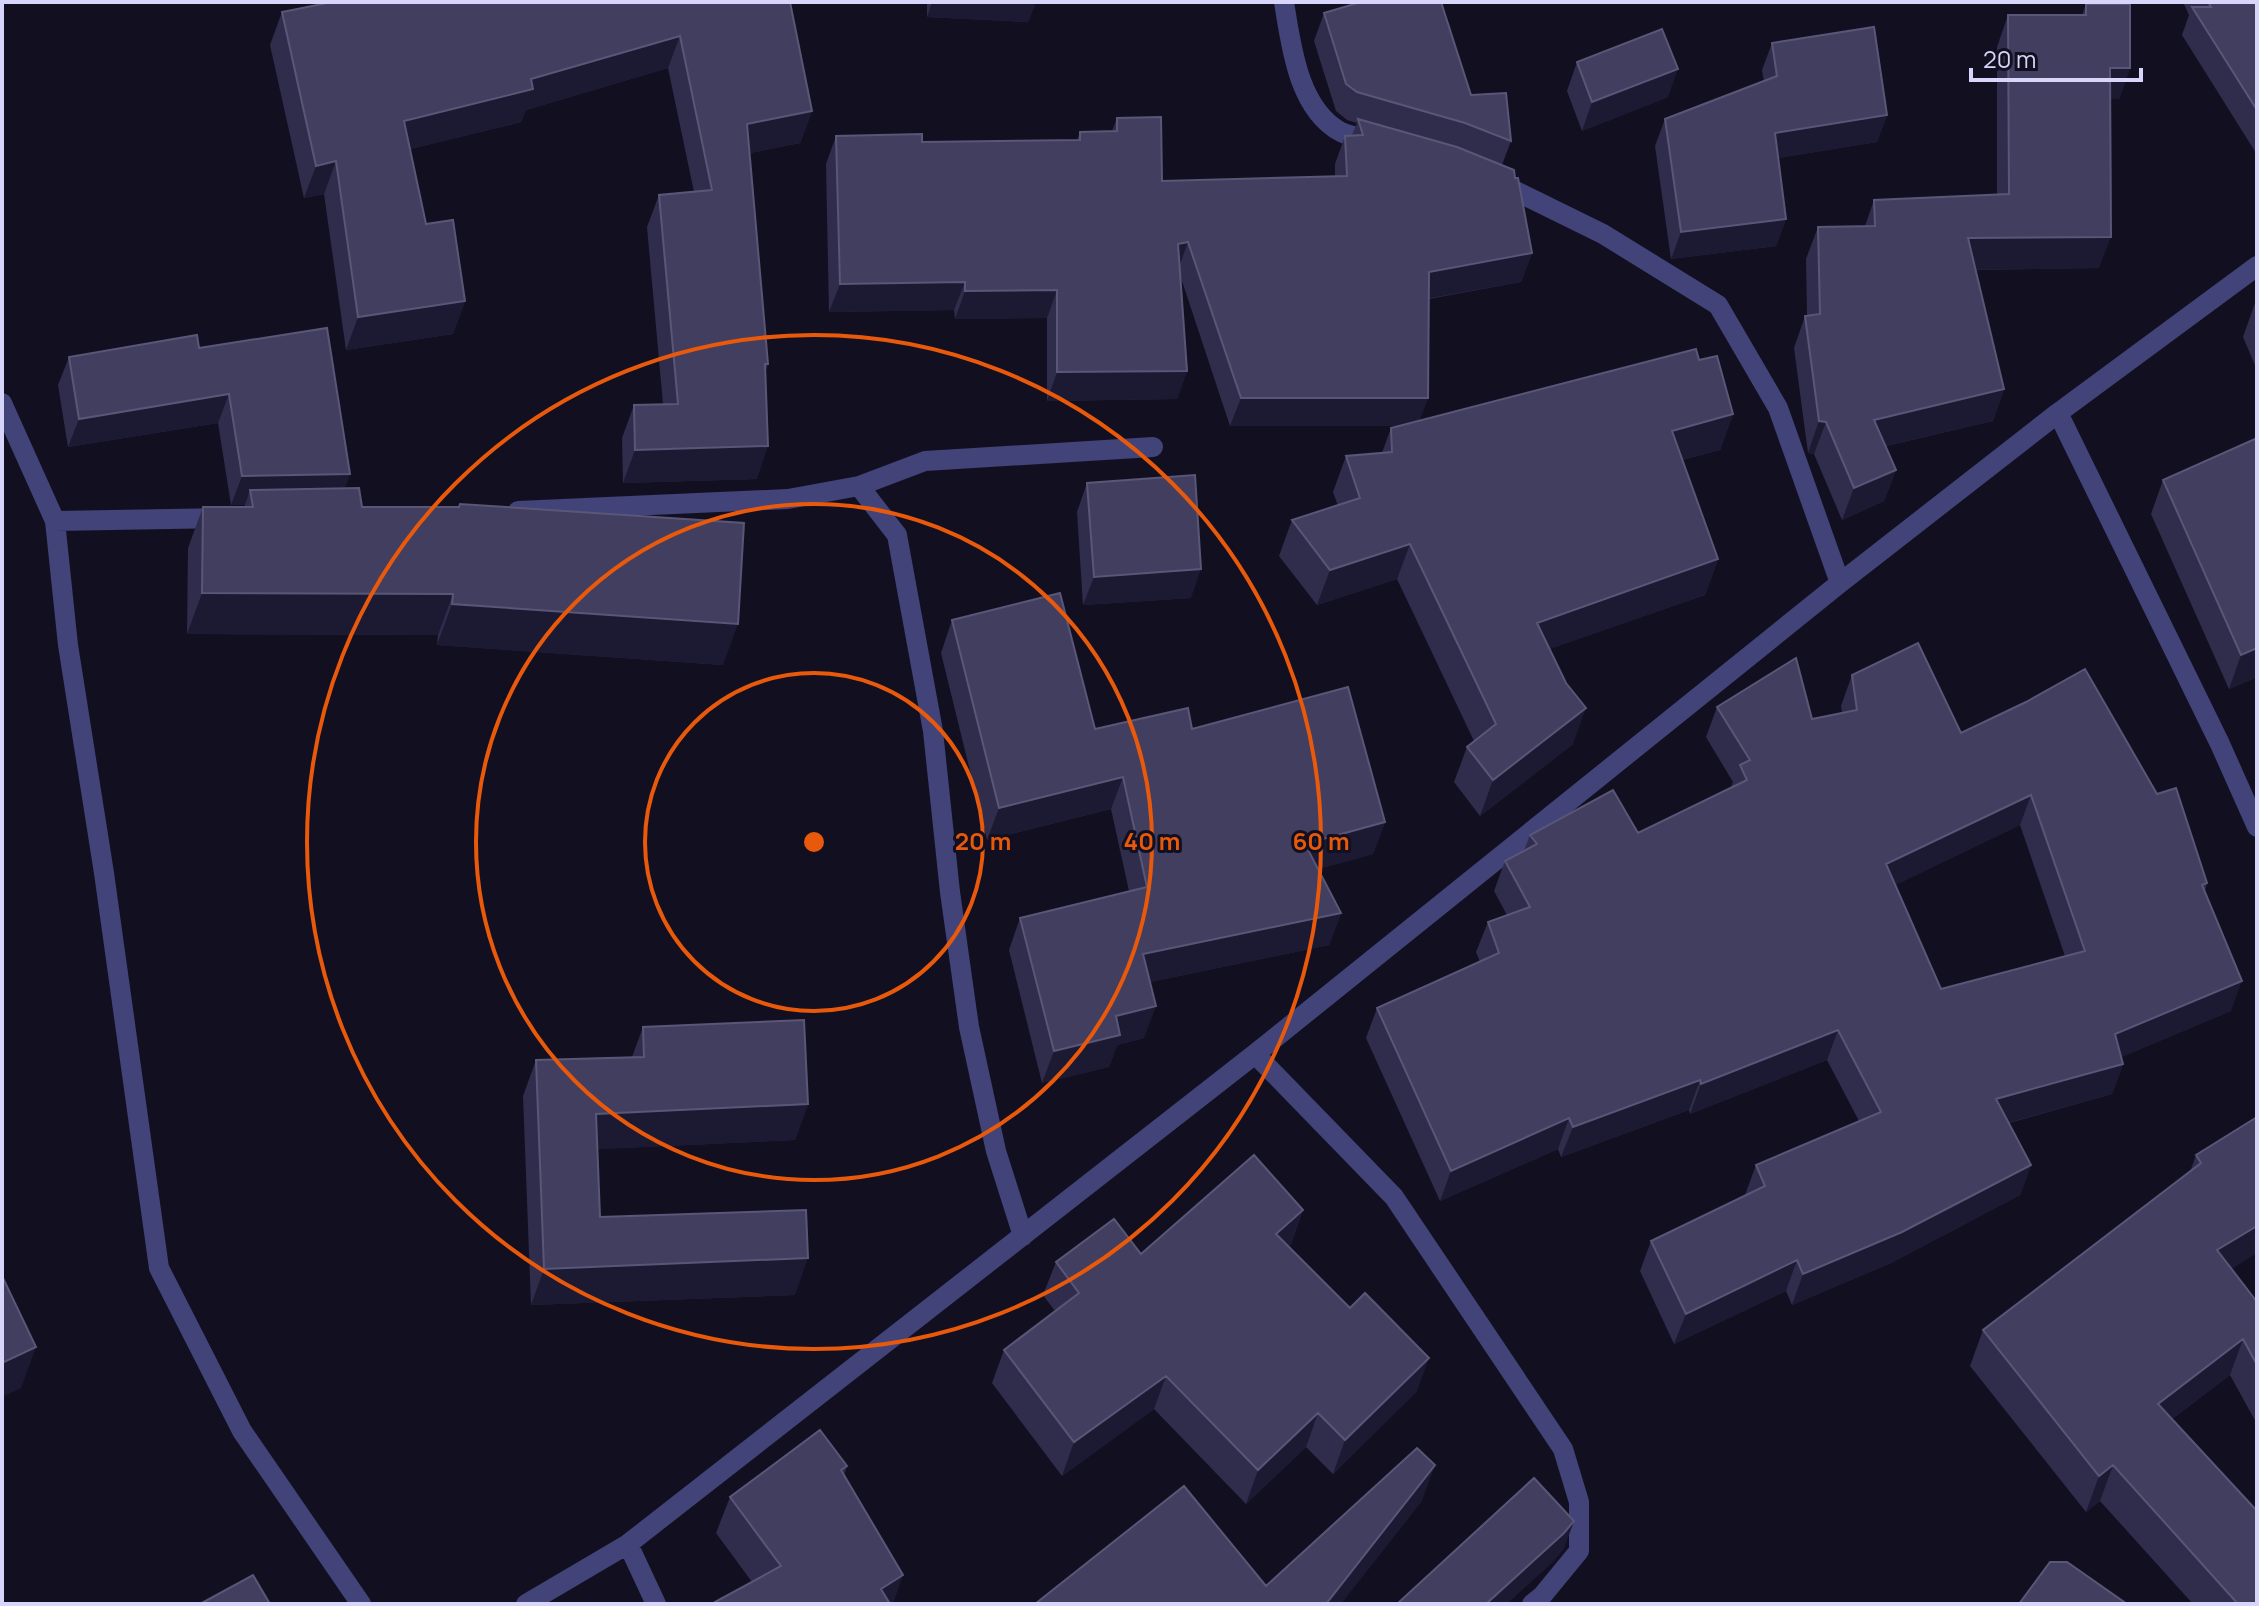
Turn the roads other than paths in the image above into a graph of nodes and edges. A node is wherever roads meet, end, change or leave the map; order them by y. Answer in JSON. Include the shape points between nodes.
{"nodes":[{"id":1,"x":1284,"y":2,"type":"edge"},
{"id":2,"x":1400,"y":148,"type":"edge"},
{"id":3,"x":1475,"y":172,"type":"edge"},
{"id":4,"x":2257,"y":266,"type":"edge"},
{"id":5,"x":2,"y":403,"type":"edge"},
{"id":6,"x":2058,"y":413,"type":"junction"},
{"id":7,"x":1153,"y":447,"type":"dead end"},
{"id":8,"x":859,"y":486,"type":"junction"},
{"id":9,"x":506,"y":512,"type":"edge"},
{"id":10,"x":241,"y":518,"type":"edge"},
{"id":11,"x":55,"y":521,"type":"junction"},
{"id":12,"x":1840,"y":583,"type":"junction"},
{"id":13,"x":2257,"y":827,"type":"edge"},
{"id":14,"x":1255,"y":1054,"type":"junction"},
{"id":15,"x":1023,"y":1236,"type":"junction"},
{"id":16,"x":628,"y":1544,"type":"junction"},
{"id":17,"x":361,"y":1604,"type":"edge"},
{"id":18,"x":526,"y":1604,"type":"edge"},
{"id":19,"x":656,"y":1604,"type":"edge"},
{"id":20,"x":1532,"y":1604,"type":"edge"}],
"edges":[{"from":1,"to":2,"type":"street","via":[[1294,62],[1313,109],[1341,132]]},
{"from":3,"to":12,"type":"street","via":[[1603,234],[1718,305],[1778,408]]},
{"from":4,"to":6,"type":"street"},
{"from":5,"to":11,"type":"street"},
{"from":6,"to":12,"type":"street"},
{"from":6,"to":13,"type":"street"},
{"from":7,"to":8,"type":"street","via":[[925,461]]},
{"from":8,"to":9,"type":"street","via":[[788,499]]},
{"from":8,"to":15,"type":"street","via":[[897,535],[933,731],[969,1027],[996,1151]]},
{"from":10,"to":11,"type":"street"},
{"from":11,"to":17,"type":"street","via":[[68,645],[159,1268],[242,1431]]},
{"from":12,"to":14,"type":"street"},
{"from":14,"to":15,"type":"street"},
{"from":14,"to":20,"type":"street","via":[[1394,1197],[1563,1449],[1579,1502],[1579,1551]]},
{"from":15,"to":16,"type":"street"},
{"from":16,"to":18,"type":"street"},
{"from":16,"to":19,"type":"street"}]}
